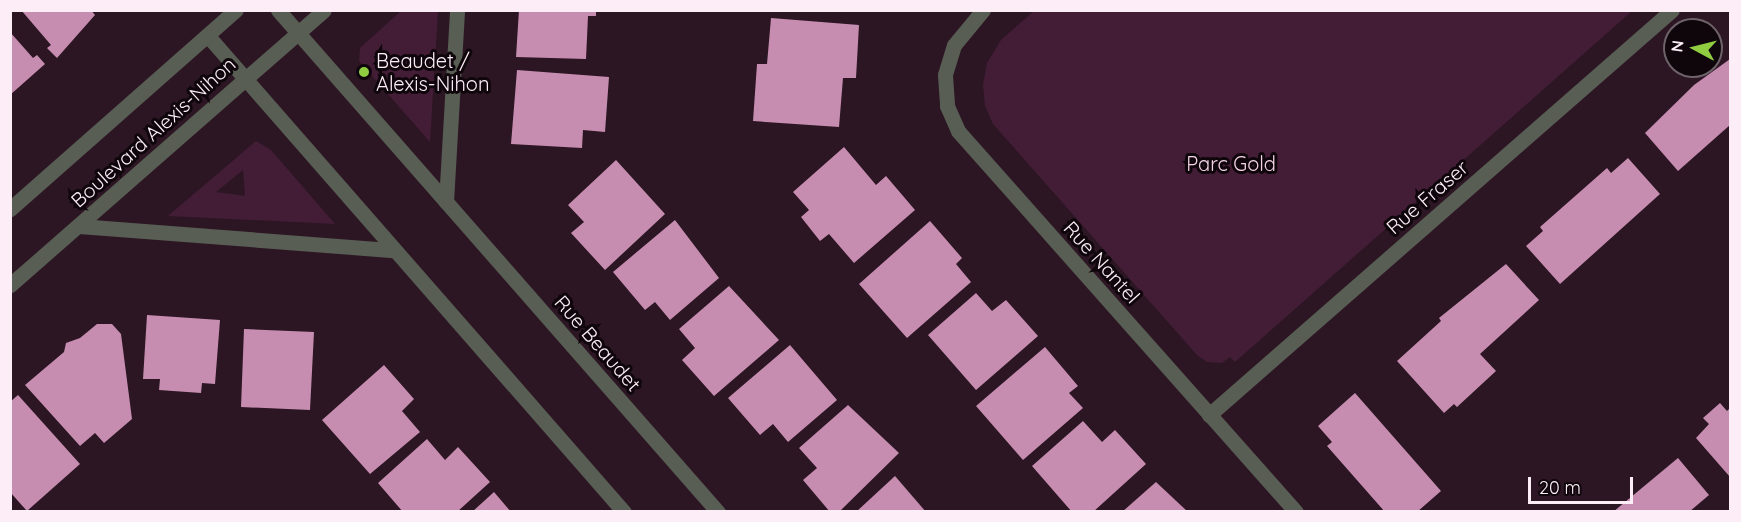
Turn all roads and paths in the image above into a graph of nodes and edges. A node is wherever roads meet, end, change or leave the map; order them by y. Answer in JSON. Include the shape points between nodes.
{"nodes":[{"id":1,"x":236,"y":10,"type":"edge"},
{"id":2,"x":279,"y":10,"type":"edge"},
{"id":3,"x":324,"y":10,"type":"edge"},
{"id":4,"x":457,"y":10,"type":"edge"},
{"id":5,"x":1672,"y":10,"type":"edge"},
{"id":6,"x":978,"y":15,"type":"edge"},
{"id":7,"x":298,"y":33,"type":"junction"},
{"id":8,"x":208,"y":36,"type":"junction"},
{"id":9,"x":244,"y":79,"type":"junction"},
{"id":10,"x":446,"y":202,"type":"junction"},
{"id":11,"x":10,"y":209,"type":"edge"},
{"id":12,"x":79,"y":226,"type":"junction"},
{"id":13,"x":393,"y":250,"type":"junction"},
{"id":14,"x":10,"y":285,"type":"edge"},
{"id":15,"x":1209,"y":415,"type":"junction"},
{"id":16,"x":624,"y":512,"type":"edge"},
{"id":17,"x":718,"y":512,"type":"edge"},
{"id":18,"x":1296,"y":512,"type":"edge"}],
"edges":[{"from":1,"to":8,"type":"street","name":"Boulevard Alexis-Nihon"},
{"from":2,"to":7,"type":"street","name":"Rue Beaudet"},
{"from":3,"to":7,"type":"street","name":"Boulevard Alexis-Nihon"},
{"from":4,"to":10,"type":"street"},
{"from":5,"to":15,"type":"street","name":"Rue Fraser"},
{"from":6,"to":15,"type":"street","name":"Rue Nantel","via":[[954,45],[945,75],[947,106],[958,131]]},
{"from":7,"to":9,"type":"street","name":"Boulevard Alexis-Nihon"},
{"from":7,"to":10,"type":"street","name":"Rue Beaudet"},
{"from":8,"to":9,"type":"street"},
{"from":8,"to":11,"type":"street","name":"Boulevard Alexis-Nihon"},
{"from":9,"to":12,"type":"street","name":"Boulevard Alexis-Nihon"},
{"from":9,"to":13,"type":"street"},
{"from":10,"to":17,"type":"street","name":"Rue Beaudet"},
{"from":12,"to":13,"type":"street"},
{"from":12,"to":14,"type":"street","name":"Boulevard Alexis-Nihon"},
{"from":13,"to":16,"type":"street"},
{"from":15,"to":18,"type":"street","name":"Rue Nantel"}]}
